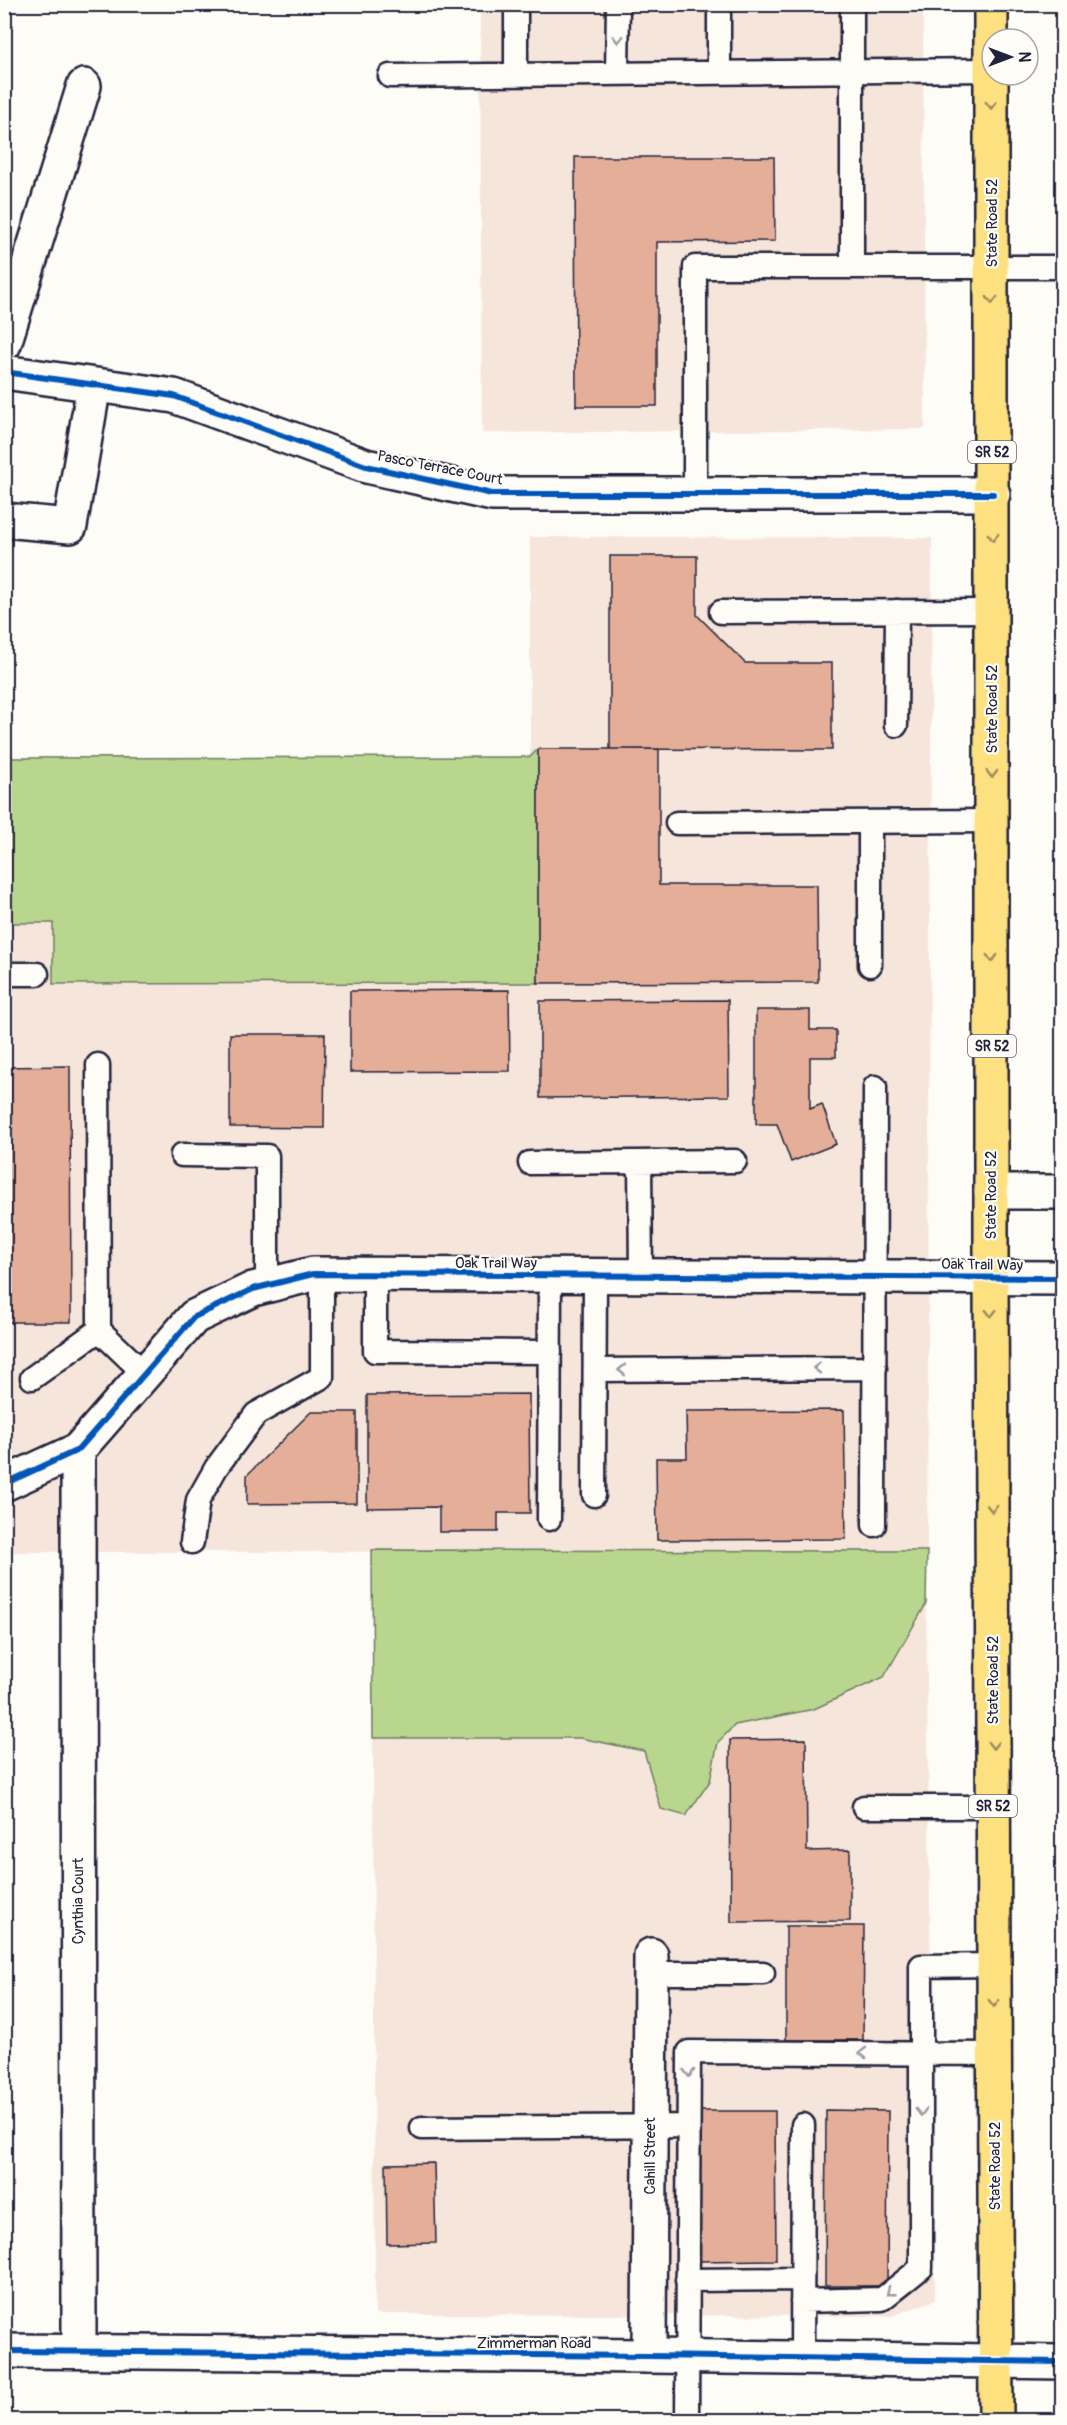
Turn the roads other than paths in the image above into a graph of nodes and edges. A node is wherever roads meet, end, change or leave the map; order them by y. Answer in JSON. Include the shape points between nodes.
{"nodes":[{"id":1,"x":516,"y":4,"type":"edge"},
{"id":2,"x":618,"y":4,"type":"edge"},
{"id":3,"x":719,"y":4,"type":"edge"},
{"id":4,"x":852,"y":4,"type":"edge"},
{"id":5,"x":991,"y":4,"type":"edge"},
{"id":6,"x":991,"y":27,"type":"edge"},
{"id":7,"x":980,"y":70,"type":"edge"},
{"id":8,"x":852,"y":72,"type":"junction"},
{"id":9,"x":719,"y":73,"type":"junction"},
{"id":10,"x":617,"y":74,"type":"junction"},
{"id":11,"x":516,"y":75,"type":"junction"},
{"id":12,"x":390,"y":76,"type":"dead end"},
{"id":13,"x":84,"y":86,"type":"dead end"},
{"id":14,"x":991,"y":87,"type":"edge"},
{"id":15,"x":852,"y":267,"type":"junction"},
{"id":16,"x":992,"y":267,"type":"junction"},
{"id":17,"x":1062,"y":267,"type":"edge"},
{"id":18,"x":4,"y":344,"type":"edge"},
{"id":19,"x":4,"y":372,"type":"edge"},
{"id":20,"x":94,"y":385,"type":"junction"},
{"id":21,"x":695,"y":494,"type":"junction"},
{"id":22,"x":993,"y":494,"type":"junction"},
{"id":23,"x":4,"y":520,"type":"edge"},
{"id":24,"x":897,"y":611,"type":"junction"},
{"id":25,"x":993,"y":611,"type":"junction"},
{"id":26,"x":722,"y":612,"type":"dead end"},
{"id":27,"x":896,"y":725,"type":"dead end"},
{"id":28,"x":992,"y":821,"type":"junction"},
{"id":29,"x":870,"y":822,"type":"junction"},
{"id":30,"x":677,"y":823,"type":"dead end"},
{"id":31,"x":870,"y":965,"type":"dead end"},
{"id":32,"x":4,"y":974,"type":"edge"},
{"id":33,"x":38,"y":974,"type":"dead end"},
{"id":34,"x":98,"y":1065,"type":"dead end"},
{"id":35,"x":875,"y":1087,"type":"dead end"},
{"id":36,"x":182,"y":1155,"type":"dead end"},
{"id":37,"x":735,"y":1161,"type":"dead end"},
{"id":38,"x":640,"y":1162,"type":"junction"},
{"id":39,"x":530,"y":1163,"type":"dead end"},
{"id":40,"x":991,"y":1192,"type":"junction"},
{"id":41,"x":1062,"y":1192,"type":"edge"},
{"id":42,"x":322,"y":1274,"type":"junction"},
{"id":43,"x":375,"y":1274,"type":"junction"},
{"id":44,"x":550,"y":1275,"type":"junction"},
{"id":45,"x":595,"y":1276,"type":"junction"},
{"id":46,"x":641,"y":1276,"type":"junction"},
{"id":47,"x":875,"y":1277,"type":"junction"},
{"id":48,"x":991,"y":1277,"type":"junction"},
{"id":49,"x":1062,"y":1278,"type":"edge"},
{"id":50,"x":267,"y":1286,"type":"junction"},
{"id":51,"x":99,"y":1330,"type":"junction"},
{"id":52,"x":550,"y":1352,"type":"junction"},
{"id":53,"x":875,"y":1368,"type":"junction"},
{"id":54,"x":595,"y":1370,"type":"junction"},
{"id":55,"x":144,"y":1373,"type":"junction"},
{"id":56,"x":32,"y":1378,"type":"dead end"},
{"id":57,"x":78,"y":1450,"type":"junction"},
{"id":58,"x":4,"y":1484,"type":"edge"},
{"id":59,"x":594,"y":1495,"type":"dead end"},
{"id":60,"x":549,"y":1519,"type":"dead end"},
{"id":61,"x":874,"y":1525,"type":"dead end"},
{"id":62,"x":192,"y":1542,"type":"dead end"},
{"id":63,"x":864,"y":1807,"type":"dead end"},
{"id":64,"x":993,"y":1807,"type":"junction"},
{"id":65,"x":651,"y":1964,"type":"joint"},
{"id":66,"x":994,"y":1965,"type":"junction"},
{"id":67,"x":763,"y":1973,"type":"dead end"},
{"id":68,"x":921,"y":2053,"type":"junction"},
{"id":69,"x":995,"y":2054,"type":"junction"},
{"id":70,"x":803,"y":2125,"type":"dead end"},
{"id":71,"x":650,"y":2126,"type":"junction"},
{"id":72,"x":688,"y":2126,"type":"junction"},
{"id":73,"x":422,"y":2128,"type":"dead end"},
{"id":74,"x":687,"y":2280,"type":"junction"},
{"id":75,"x":802,"y":2290,"type":"junction"},
{"id":76,"x":4,"y":2351,"type":"edge"},
{"id":77,"x":79,"y":2351,"type":"junction"},
{"id":78,"x":649,"y":2356,"type":"junction"},
{"id":79,"x":687,"y":2356,"type":"junction"},
{"id":80,"x":802,"y":2359,"type":"junction"},
{"id":81,"x":996,"y":2362,"type":"junction"},
{"id":82,"x":1062,"y":2362,"type":"edge"},
{"id":83,"x":687,"y":2421,"type":"edge"},
{"id":84,"x":996,"y":2421,"type":"edge"}],
"edges":[{"from":1,"to":11,"type":"lane"},
{"from":2,"to":10,"type":"lane","one_way":true},
{"from":3,"to":9,"type":"lane"},
{"from":4,"to":8,"type":"lane"},
{"from":5,"to":6,"type":"main road","name":"State Road 52","number":"SR 52"},
{"from":7,"to":8,"type":"lane"},
{"from":8,"to":9,"type":"lane"},
{"from":8,"to":15,"type":"lane"},
{"from":9,"to":10,"type":"lane"},
{"from":10,"to":11,"type":"lane"},
{"from":11,"to":12,"type":"lane"},
{"from":13,"to":18,"type":"street"},
{"from":14,"to":16,"type":"main road","name":"State Road 52","number":"SR 52","one_way":true},
{"from":15,"to":16,"type":"lane"},
{"from":15,"to":21,"type":"lane","via":[[695,267]]},
{"from":16,"to":17,"type":"lane"},
{"from":16,"to":22,"type":"main road","name":"State Road 52","number":"SR 52","one_way":true},
{"from":19,"to":20,"type":"street","name":"Pasco Terrace Court"},
{"from":20,"to":21,"type":"street","name":"Pasco Terrace Court","via":[[174,396],[366,466],[492,494]]},
{"from":20,"to":23,"type":"street","via":[[70,526]]},
{"from":21,"to":22,"type":"street","name":"Pasco Terrace Court"},
{"from":22,"to":25,"type":"main road","name":"State Road 52","number":"SR 52","one_way":true},
{"from":24,"to":25,"type":"lane"},
{"from":24,"to":26,"type":"lane"},
{"from":24,"to":27,"type":"lane"},
{"from":25,"to":28,"type":"main road","name":"State Road 52","number":"SR 52","one_way":true},
{"from":28,"to":29,"type":"lane"},
{"from":28,"to":40,"type":"main road","name":"State Road 52","number":"SR 52","one_way":true},
{"from":29,"to":30,"type":"lane"},
{"from":29,"to":31,"type":"lane"},
{"from":32,"to":33,"type":"lane"},
{"from":34,"to":51,"type":"lane"},
{"from":35,"to":47,"type":"lane"},
{"from":36,"to":50,"type":"lane","via":[[267,1156]]},
{"from":37,"to":38,"type":"lane"},
{"from":38,"to":39,"type":"lane"},
{"from":38,"to":46,"type":"lane"},
{"from":40,"to":41,"type":"street"},
{"from":40,"to":48,"type":"main road","name":"State Road 52","number":"SR 52"},
{"from":42,"to":43,"type":"street","name":"Oak Trail Way"},
{"from":42,"to":50,"type":"street","name":"Oak Trail Way"},
{"from":42,"to":62,"type":"lane","via":[[322,1377],[256,1414],[198,1500]]},
{"from":43,"to":44,"type":"street","name":"Oak Trail Way"},
{"from":43,"to":52,"type":"lane","via":[[375,1351]]},
{"from":44,"to":45,"type":"street","name":"Oak Trail Way"},
{"from":44,"to":52,"type":"lane"},
{"from":45,"to":46,"type":"street","name":"Oak Trail Way"},
{"from":45,"to":54,"type":"lane"},
{"from":46,"to":47,"type":"street","name":"Oak Trail Way"},
{"from":47,"to":48,"type":"street","name":"Oak Trail Way"},
{"from":47,"to":53,"type":"lane"},
{"from":48,"to":49,"type":"street","name":"Oak Trail Way"},
{"from":48,"to":64,"type":"main road","name":"State Road 52","number":"SR 52","one_way":true},
{"from":50,"to":55,"type":"street","name":"Oak Trail Way","via":[[194,1317]]},
{"from":51,"to":55,"type":"lane"},
{"from":51,"to":56,"type":"lane"},
{"from":52,"to":60,"type":"lane"},
{"from":53,"to":54,"type":"lane","one_way":true},
{"from":53,"to":61,"type":"lane"},
{"from":54,"to":59,"type":"lane"},
{"from":55,"to":57,"type":"street","name":"Oak Trail Way"},
{"from":57,"to":58,"type":"street","name":"Oak Trail Way"},
{"from":57,"to":77,"type":"street","name":"Cynthia Court"},
{"from":63,"to":64,"type":"lane"},
{"from":64,"to":66,"type":"main road","name":"State Road 52","number":"SR 52"},
{"from":65,"to":67,"type":"lane"},
{"from":65,"to":71,"type":"street","name":"Cahill Street"},
{"from":66,"to":68,"type":"lane","via":[[921,1966]]},
{"from":66,"to":69,"type":"main road","name":"State Road 52","number":"SR 52","one_way":true},
{"from":68,"to":69,"type":"lane"},
{"from":68,"to":72,"type":"lane","one_way":true,"via":[[689,2052]]},
{"from":68,"to":75,"type":"lane","one_way":true,"via":[[921,2268],[882,2299]]},
{"from":69,"to":81,"type":"main road","name":"State Road 52","number":"SR 52"},
{"from":70,"to":75,"type":"lane"},
{"from":71,"to":72,"type":"lane"},
{"from":71,"to":73,"type":"lane"},
{"from":71,"to":78,"type":"street","name":"Cahill Street"},
{"from":72,"to":74,"type":"lane"},
{"from":74,"to":75,"type":"lane"},
{"from":74,"to":79,"type":"lane"},
{"from":75,"to":80,"type":"lane"},
{"from":76,"to":77,"type":"street","name":"Zimmerman Road"},
{"from":77,"to":78,"type":"street","name":"Zimmerman Road"},
{"from":78,"to":79,"type":"street","name":"Zimmerman Road"},
{"from":79,"to":80,"type":"street","name":"Zimmerman Road"},
{"from":79,"to":83,"type":"lane"},
{"from":80,"to":81,"type":"street","name":"Zimmerman Road"},
{"from":81,"to":82,"type":"street","name":"Zimmerman Road"},
{"from":81,"to":84,"type":"main road","name":"State Road 52","number":"SR 52"}]}
